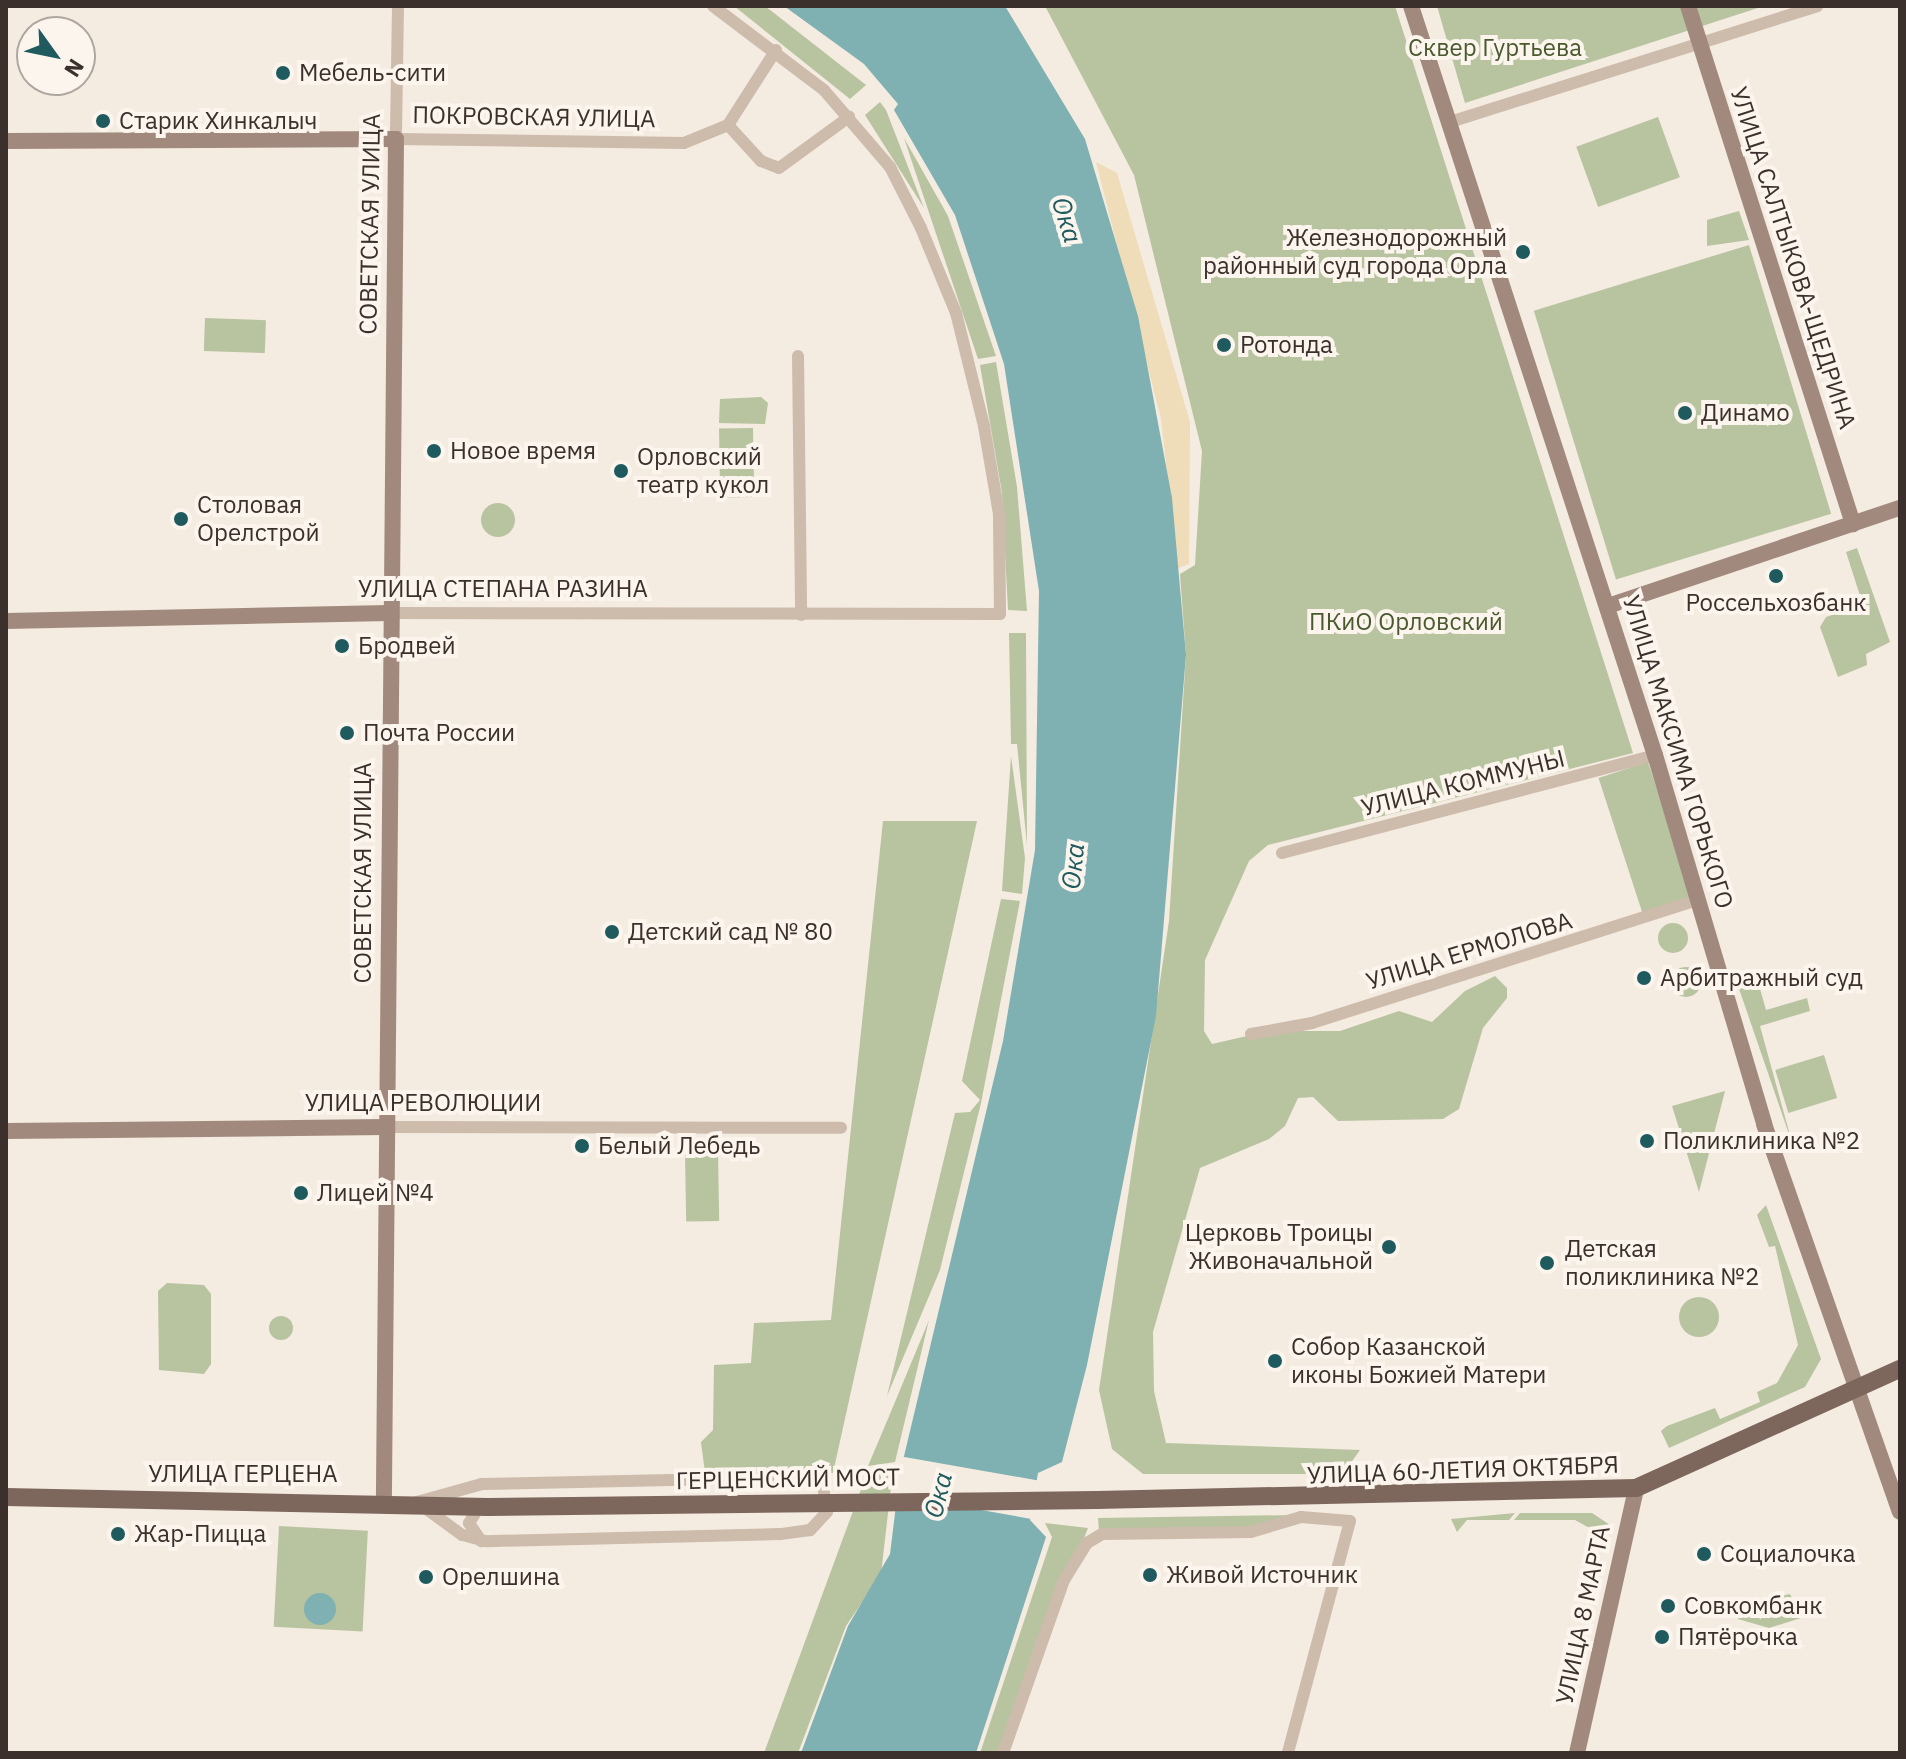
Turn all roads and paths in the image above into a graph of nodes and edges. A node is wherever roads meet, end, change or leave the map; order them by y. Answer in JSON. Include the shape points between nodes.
{"nodes":[{"id":1,"x":398,"y":6,"type":"edge"},
{"id":2,"x":713,"y":6,"type":"edge"},
{"id":3,"x":1411,"y":6,"type":"edge"},
{"id":4,"x":1688,"y":6,"type":"edge"},
{"id":5,"x":1817,"y":6,"type":"edge"},
{"id":6,"x":1700,"y":44,"type":"junction"},
{"id":7,"x":776,"y":50,"type":"junction"},
{"id":8,"x":849,"y":117,"type":"junction"},
{"id":9,"x":1450,"y":122,"type":"junction"},
{"id":10,"x":728,"y":125,"type":"junction"},
{"id":11,"x":396,"y":139,"type":"junction"},
{"id":12,"x":6,"y":141,"type":"edge"},
{"id":13,"x":798,"y":356,"type":"dead end"},
{"id":14,"x":1900,"y":508,"type":"edge"},
{"id":15,"x":1853,"y":524,"type":"junction"},
{"id":16,"x":1608,"y":606,"type":"junction"},
{"id":17,"x":389,"y":613,"type":"junction"},
{"id":18,"x":801,"y":615,"type":"junction"},
{"id":19,"x":6,"y":621,"type":"edge"},
{"id":20,"x":1655,"y":755,"type":"junction"},
{"id":21,"x":1282,"y":853,"type":"dead end"},
{"id":22,"x":1698,"y":900,"type":"junction"},
{"id":23,"x":1251,"y":1034,"type":"dead end"},
{"id":24,"x":385,"y":1127,"type":"junction"},
{"id":25,"x":841,"y":1128,"type":"dead end"},
{"id":26,"x":6,"y":1131,"type":"edge"},
{"id":27,"x":1900,"y":1369,"type":"edge"},
{"id":28,"x":1855,"y":1393,"type":"junction"},
{"id":29,"x":1636,"y":1488,"type":"junction"},
{"id":30,"x":6,"y":1497,"type":"edge"},
{"id":31,"x":384,"y":1500,"type":"junction"},
{"id":32,"x":1097,"y":1500,"type":"joint"},
{"id":33,"x":417,"y":1502,"type":"junction"},
{"id":34,"x":483,"y":1507,"type":"junction"},
{"id":35,"x":1900,"y":1512,"type":"edge"},
{"id":36,"x":481,"y":1541,"type":"junction"},
{"id":37,"x":1003,"y":1753,"type":"edge"},
{"id":38,"x":1288,"y":1753,"type":"edge"},
{"id":39,"x":1577,"y":1753,"type":"edge"}],
"edges":[{"from":1,"to":11,"type":"street","name":"СОВЕТСКАЯ УЛИЦА"},
{"from":2,"to":7,"type":"street"},
{"from":3,"to":9,"type":"street","name":"УЛИЦА МАКСИМА ГОРЬКОГО"},
{"from":4,"to":6,"type":"street","name":"УЛИЦА САЛТЫКОВА-ЩЕДРИНА"},
{"from":5,"to":6,"type":"street"},
{"from":6,"to":9,"type":"street"},
{"from":6,"to":15,"type":"street","name":"УЛИЦА САЛТЫКОВА-ЩЕДРИНА"},
{"from":7,"to":8,"type":"street"},
{"from":7,"to":10,"type":"street"},
{"from":8,"to":10,"type":"street","via":[[779,168],[761,161]]},
{"from":8,"to":18,"type":"street","name":"УЛИЦА СТЕПАНА РАЗИНА","via":[[890,167],[956,313],[999,514],[1000,614]]},
{"from":9,"to":16,"type":"street","name":"УЛИЦА МАКСИМА ГОРЬКОГО"},
{"from":10,"to":11,"type":"street","name":"ПОКРОВСКАЯ УЛИЦА","via":[[684,143]]},
{"from":11,"to":12,"type":"street","name":"ПОКРОВСКАЯ УЛИЦА"},
{"from":11,"to":17,"type":"street","name":"СОВЕТСКАЯ УЛИЦА"},
{"from":13,"to":18,"type":"street"},
{"from":14,"to":15,"type":"street"},
{"from":15,"to":16,"type":"street"},
{"from":16,"to":20,"type":"street","name":"УЛИЦА МАКСИМА ГОРЬКОГО"},
{"from":17,"to":18,"type":"street","name":"УЛИЦА СТЕПАНА РАЗИНА"},
{"from":17,"to":19,"type":"street","name":"УЛИЦА СТЕПАНА РАЗИНА"},
{"from":17,"to":24,"type":"street","name":"СОВЕТСКАЯ УЛИЦА"},
{"from":20,"to":21,"type":"street","name":"УЛИЦА КОММУНЫ"},
{"from":20,"to":22,"type":"street","name":"УЛИЦА МАКСИМА ГОРЬКОГО"},
{"from":22,"to":23,"type":"street","name":"УЛИЦА ЕРМОЛОВА","via":[[1327,1019]]},
{"from":22,"to":28,"type":"street","name":"УЛИЦА МАКСИМА ГОРЬКОГО"},
{"from":24,"to":25,"type":"street","name":"УЛИЦА РЕВОЛЮЦИИ"},
{"from":24,"to":26,"type":"street","name":"УЛИЦА РЕВОЛЮЦИИ"},
{"from":24,"to":31,"type":"street","name":"СОВЕТСКАЯ УЛИЦА"},
{"from":27,"to":28,"type":"main road","name":"УЛИЦА 60-ЛЕТИЯ ОКТЯБРЯ"},
{"from":28,"to":29,"type":"main road","name":"УЛИЦА 60-ЛЕТИЯ ОКТЯБРЯ"},
{"from":28,"to":35,"type":"street","name":"УЛИЦА МАКСИМА ГОРЬКОГО"},
{"from":29,"to":32,"type":"main road","name":"УЛИЦА 60-ЛЕТИЯ ОКТЯБРЯ"},
{"from":29,"to":39,"type":"street","name":"УЛИЦА 8 МАРТА"},
{"from":30,"to":31,"type":"main road","name":"УЛИЦА ГЕРЦЕНА"},
{"from":31,"to":33,"type":"main road","name":"УЛИЦА ГЕРЦЕНА"},
{"from":32,"to":34,"type":"main road","name":"ГЕРЦЕНСКИЙ МОСТ","bridge":true},
{"from":33,"to":34,"type":"main road","name":"УЛИЦА ГЕРЦЕНА"},
{"from":33,"to":36,"type":"street"},
{"from":33,"to":36,"type":"street","via":[[446,1489],[531,1483],[804,1477],[823,1486],[828,1504],[818,1525],[791,1533]]},
{"from":34,"to":36,"type":"street","via":[[469,1523]]},
{"from":37,"to":38,"type":"street","via":[[1077,1559],[1102,1534],[1251,1532],[1301,1517],[1350,1521]]}]}
